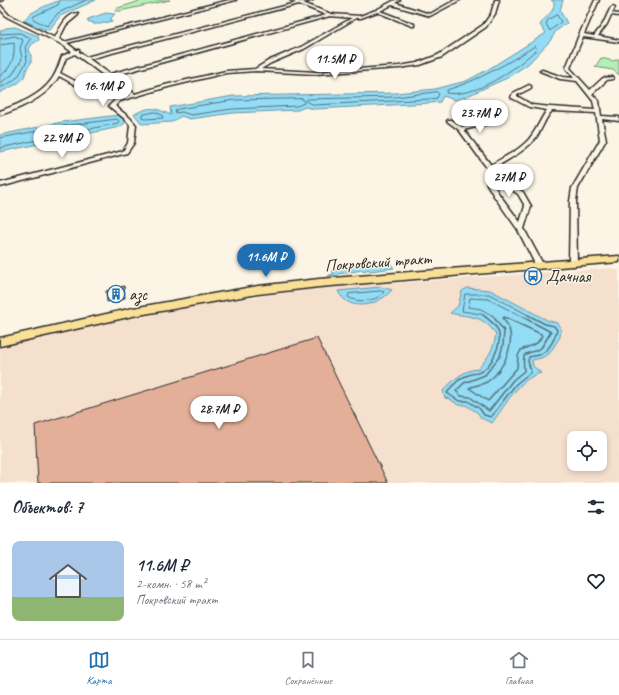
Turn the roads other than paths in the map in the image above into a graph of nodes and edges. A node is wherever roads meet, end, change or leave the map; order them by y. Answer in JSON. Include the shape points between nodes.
{"nodes":[{"id":1,"x":234,"y":0,"type":"edge"},
{"id":2,"x":292,"y":0,"type":"edge"},
{"id":3,"x":311,"y":0,"type":"edge"},
{"id":4,"x":398,"y":0,"type":"edge"},
{"id":5,"x":458,"y":0,"type":"edge"},
{"id":6,"x":497,"y":0,"type":"edge"},
{"id":7,"x":597,"y":0,"type":"edge"},
{"id":8,"x":299,"y":3,"type":"junction"},
{"id":9,"x":393,"y":4,"type":"junction"},
{"id":10,"x":0,"y":6,"type":"edge"},
{"id":11,"x":613,"y":7,"type":"dead end"},
{"id":12,"x":377,"y":11,"type":"junction"},
{"id":13,"x":77,"y":14,"type":"dead end"},
{"id":14,"x":611,"y":14,"type":"junction"},
{"id":15,"x":330,"y":15,"type":"junction"},
{"id":16,"x":619,"y":15,"type":"edge"},
{"id":17,"x":354,"y":18,"type":"junction"},
{"id":18,"x":413,"y":25,"type":"dead end"},
{"id":19,"x":581,"y":35,"type":"junction"},
{"id":20,"x":596,"y":36,"type":"junction"},
{"id":21,"x":57,"y":39,"type":"junction"},
{"id":22,"x":619,"y":41,"type":"edge"},
{"id":23,"x":63,"y":43,"type":"junction"},
{"id":24,"x":77,"y":51,"type":"junction"},
{"id":25,"x":85,"y":59,"type":"junction"},
{"id":26,"x":256,"y":70,"type":"junction"},
{"id":27,"x":542,"y":72,"type":"dead end"},
{"id":28,"x":59,"y":74,"type":"junction"},
{"id":29,"x":109,"y":76,"type":"junction"},
{"id":30,"x":611,"y":78,"type":"dead end"},
{"id":31,"x":578,"y":80,"type":"junction"},
{"id":32,"x":529,"y":87,"type":"dead end"},
{"id":33,"x":92,"y":92,"type":"dead end"},
{"id":34,"x":590,"y":92,"type":"junction"},
{"id":35,"x":135,"y":96,"type":"junction"},
{"id":36,"x":551,"y":109,"type":"junction"},
{"id":37,"x":0,"y":113,"type":"edge"},
{"id":38,"x":598,"y":114,"type":"junction"},
{"id":39,"x":619,"y":119,"type":"edge"},
{"id":40,"x":450,"y":121,"type":"dead end"},
{"id":41,"x":493,"y":121,"type":"dead end"},
{"id":42,"x":462,"y":129,"type":"junction"},
{"id":43,"x":490,"y":168,"type":"junction"},
{"id":44,"x":0,"y":185,"type":"edge"},
{"id":45,"x":521,"y":229,"type":"junction"},
{"id":46,"x":619,"y":259,"type":"edge"},
{"id":47,"x":573,"y":263,"type":"junction"},
{"id":48,"x":540,"y":266,"type":"junction"},
{"id":49,"x":0,"y":342,"type":"edge"}],
"edges":[{"from":1,"to":23,"type":"street"},
{"from":2,"to":8,"type":"street"},
{"from":3,"to":8,"type":"street"},
{"from":4,"to":9,"type":"street"},
{"from":5,"to":9,"type":"street","via":[[430,15]]},
{"from":6,"to":26,"type":"street","via":[[493,14],[485,26],[440,56],[418,64],[316,73]]},
{"from":7,"to":19,"type":"street"},
{"from":8,"to":15,"type":"street"},
{"from":8,"to":25,"type":"street"},
{"from":9,"to":12,"type":"street"},
{"from":10,"to":21,"type":"street","via":[[15,21]]},
{"from":11,"to":14,"type":"street"},
{"from":12,"to":17,"type":"street"},
{"from":12,"to":18,"type":"street"},
{"from":13,"to":21,"type":"street","via":[[64,24]]},
{"from":14,"to":16,"type":"street"},
{"from":14,"to":20,"type":"street"},
{"from":15,"to":17,"type":"street"},
{"from":15,"to":29,"type":"street"},
{"from":17,"to":26,"type":"street","via":[[296,52],[262,65]]},
{"from":19,"to":20,"type":"street"},
{"from":19,"to":31,"type":"street","via":[[568,68]]},
{"from":20,"to":22,"type":"street"},
{"from":21,"to":23,"type":"street"},
{"from":23,"to":24,"type":"street"},
{"from":24,"to":25,"type":"street"},
{"from":24,"to":28,"type":"street","via":[[64,57]]},
{"from":25,"to":29,"type":"street"},
{"from":26,"to":35,"type":"street","via":[[226,72]]},
{"from":27,"to":31,"type":"street"},
{"from":28,"to":33,"type":"street"},
{"from":28,"to":37,"type":"street","via":[[43,92]]},
{"from":29,"to":35,"type":"street"},
{"from":30,"to":34,"type":"street","via":[[605,78]]},
{"from":31,"to":34,"type":"street"},
{"from":32,"to":36,"type":"street","via":[[514,97],[531,106]]},
{"from":34,"to":38,"type":"street","via":[[596,101]]},
{"from":35,"to":44,"type":"street","via":[[118,100],[112,106],[133,125],[130,148],[125,152]]},
{"from":36,"to":38,"type":"street"},
{"from":36,"to":43,"type":"street","via":[[531,140]]},
{"from":38,"to":39,"type":"street"},
{"from":38,"to":47,"type":"street","via":[[603,140],[575,188]]},
{"from":40,"to":42,"type":"street"},
{"from":41,"to":42,"type":"street"},
{"from":42,"to":43,"type":"street"},
{"from":43,"to":45,"type":"street","via":[[490,184]]},
{"from":43,"to":45,"type":"street","via":[[521,194],[528,206]]},
{"from":45,"to":48,"type":"street"},
{"from":46,"to":47,"type":"main road","name":"Покровский тракт"},
{"from":47,"to":48,"type":"main road","name":"Покровский тракт"},
{"from":48,"to":49,"type":"main road","name":"Покровский тракт","via":[[319,283],[220,295],[125,313]]}]}
